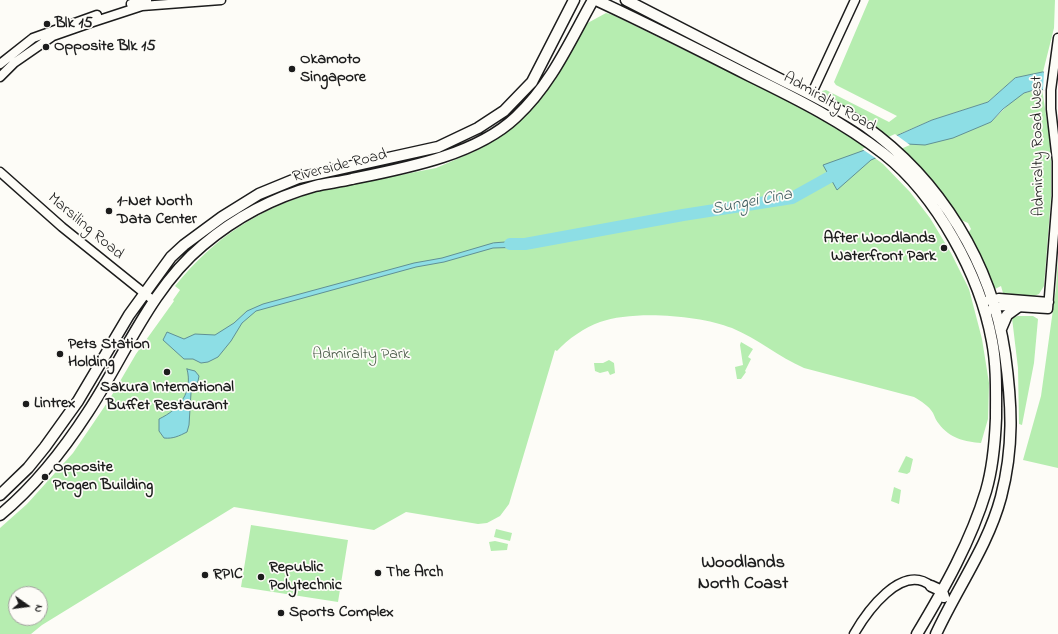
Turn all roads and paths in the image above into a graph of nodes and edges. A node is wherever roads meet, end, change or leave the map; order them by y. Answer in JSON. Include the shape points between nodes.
{"nodes":[{"id":1,"x":147,"y":0,"type":"edge"},
{"id":2,"x":221,"y":0,"type":"edge"},
{"id":3,"x":574,"y":0,"type":"edge"},
{"id":4,"x":594,"y":0,"type":"edge"},
{"id":5,"x":626,"y":0,"type":"edge"},
{"id":6,"x":855,"y":0,"type":"edge"},
{"id":7,"x":1058,"y":38,"type":"edge"},
{"id":8,"x":0,"y":64,"type":"edge"},
{"id":9,"x":0,"y":77,"type":"edge"},
{"id":10,"x":811,"y":95,"type":"junction"},
{"id":11,"x":0,"y":172,"type":"edge"},
{"id":12,"x":144,"y":294,"type":"junction"},
{"id":13,"x":154,"y":301,"type":"junction"},
{"id":14,"x":994,"y":303,"type":"junction"},
{"id":15,"x":1048,"y":306,"type":"junction"},
{"id":16,"x":984,"y":307,"type":"junction"},
{"id":17,"x":1018,"y":307,"type":"junction"},
{"id":18,"x":1001,"y":329,"type":"junction"},
{"id":19,"x":0,"y":495,"type":"edge"},
{"id":20,"x":0,"y":515,"type":"edge"},
{"id":21,"x":949,"y":577,"type":"junction"},
{"id":22,"x":932,"y":586,"type":"junction"},
{"id":23,"x":959,"y":587,"type":"junction"},
{"id":24,"x":942,"y":592,"type":"junction"},
{"id":25,"x":949,"y":606,"type":"junction"},
{"id":26,"x":854,"y":634,"type":"edge"},
{"id":27,"x":917,"y":634,"type":"edge"},
{"id":28,"x":936,"y":634,"type":"edge"}],
"edges":[{"from":1,"to":8,"type":"street","via":[[83,19],[33,38]]},
{"from":2,"to":9,"type":"street","via":[[142,6],[93,22],[53,36],[14,63]]},
{"from":3,"to":12,"type":"main road","name":"Riverside Road","via":[[532,82],[504,111],[478,128],[438,147],[305,177],[259,194],[184,245],[171,257]]},
{"from":4,"to":13,"type":"main road","name":"Riverside Road","via":[[541,91],[515,118],[485,140],[442,158],[319,185],[264,205],[202,246],[181,265]]},
{"from":4,"to":16,"type":"main road","name":"Admiralty Road","via":[[808,105],[840,123],[886,155],[914,183],[944,222],[969,268]]},
{"from":5,"to":10,"type":"main road","name":"Admiralty Road"},
{"from":6,"to":10,"type":"street"},
{"from":7,"to":15,"type":"street","name":"Admiralty Road West","via":[[1051,90],[1057,189]]},
{"from":10,"to":14,"type":"main road","name":"Admiralty Road","via":[[883,140],[922,177],[955,222],[978,263]]},
{"from":11,"to":12,"type":"street","name":"Marsiling Road"},
{"from":12,"to":13,"type":"street","name":"Marsiling Road"},
{"from":12,"to":19,"type":"main road","name":"Riverside Road","via":[[70,412],[28,468]]},
{"from":13,"to":20,"type":"main road","name":"Riverside Road","via":[[89,412],[52,461]]},
{"from":14,"to":15,"type":"street","via":[[1010,298]]},
{"from":14,"to":16,"type":"street"},
{"from":14,"to":17,"type":"street"},
{"from":14,"to":18,"type":"main road"},
{"from":15,"to":17,"type":"street"},
{"from":16,"to":21,"type":"main road","via":[[996,366],[995,452],[987,489],[976,520]]},
{"from":17,"to":18,"type":"main road","via":[[1007,315]]},
{"from":18,"to":23,"type":"main road","via":[[1010,390],[1012,429],[1008,465],[990,530]]},
{"from":21,"to":22,"type":"main road"},
{"from":21,"to":24,"type":"main road"},
{"from":22,"to":24,"type":"main road"},
{"from":22,"to":26,"type":"street","via":[[927,582],[918,581],[897,585],[886,592],[867,612]]},
{"from":23,"to":24,"type":"main road"},
{"from":23,"to":25,"type":"main road"},
{"from":24,"to":25,"type":"main road"},
{"from":24,"to":27,"type":"main road"},
{"from":25,"to":28,"type":"main road"}]}
